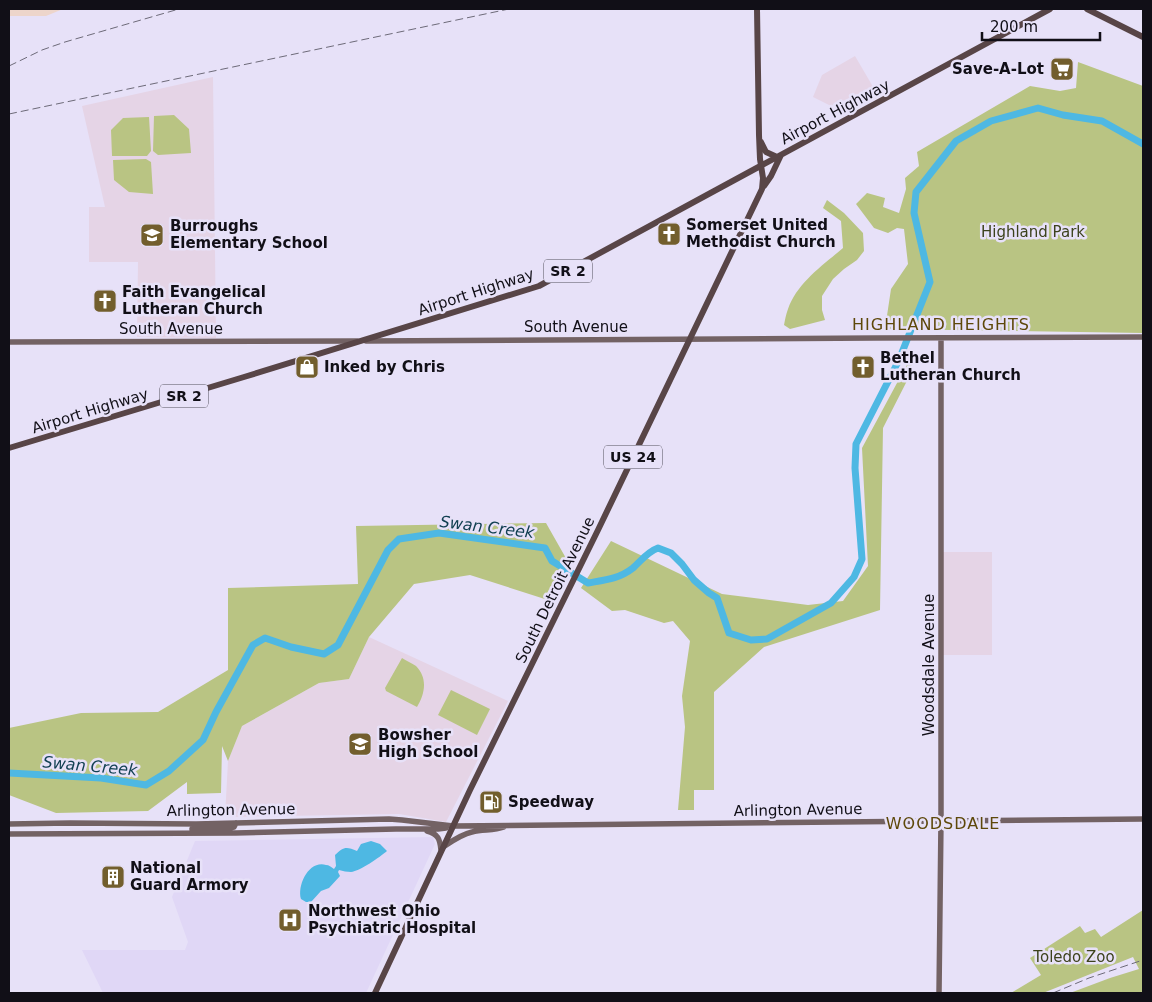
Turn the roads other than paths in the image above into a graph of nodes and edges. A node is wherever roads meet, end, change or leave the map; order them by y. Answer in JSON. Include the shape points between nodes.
{"nodes":[{"id":1,"x":757,"y":9,"type":"edge"},
{"id":2,"x":1050,"y":9,"type":"edge"},
{"id":3,"x":1087,"y":9,"type":"edge"},
{"id":4,"x":1143,"y":37,"type":"edge"},
{"id":5,"x":759,"y":135,"type":"junction"},
{"id":6,"x":779,"y":156,"type":"junction"},
{"id":7,"x":761,"y":166,"type":"junction"},
{"id":8,"x":762,"y":189,"type":"junction"},
{"id":9,"x":690,"y":338,"type":"junction"},
{"id":10,"x":938,"y":338,"type":"junction"},
{"id":11,"x":1143,"y":338,"type":"edge"},
{"id":12,"x":359,"y":341,"type":"junction"},
{"id":13,"x":9,"y":342,"type":"edge"},
{"id":14,"x":9,"y":448,"type":"edge"},
{"id":15,"x":1143,"y":819,"type":"edge"},
{"id":16,"x":941,"y":821,"type":"junction"},
{"id":17,"x":236,"y":823,"type":"junction"},
{"id":18,"x":9,"y":824,"type":"edge"},
{"id":19,"x":453,"y":826,"type":"junction"},
{"id":20,"x":508,"y":826,"type":"junction"},
{"id":21,"x":423,"y":829,"type":"junction"},
{"id":22,"x":125,"y":833,"type":"junction"},
{"id":23,"x":9,"y":834,"type":"edge"},
{"id":24,"x":442,"y":849,"type":"junction"},
{"id":25,"x":375,"y":993,"type":"edge"},
{"id":26,"x":939,"y":993,"type":"edge"}],
"edges":[{"from":1,"to":5,"type":"main road","number":"US 24"},
{"from":2,"to":6,"type":"main road","name":"Airport Highway","number":"SR 2"},
{"from":3,"to":4,"type":"main road"},
{"from":5,"to":6,"type":"main road","via":[[766,152]]},
{"from":5,"to":7,"type":"main road","number":"US 24"},
{"from":6,"to":7,"type":"main road","name":"Airport Highway","number":"SR 2"},
{"from":6,"to":8,"type":"main road"},
{"from":7,"to":8,"type":"main road","number":"US 24"},
{"from":7,"to":12,"type":"main road","name":"Airport Highway","number":"SR 2","via":[[539,286]]},
{"from":8,"to":9,"type":"main road","name":"South Detroit Avenue","number":"US 24"},
{"from":9,"to":10,"type":"street","name":"South Avenue"},
{"from":9,"to":12,"type":"street","name":"South Avenue"},
{"from":9,"to":19,"type":"main road","name":"South Detroit Avenue","number":"US 24"},
{"from":10,"to":11,"type":"street","name":"South Avenue"},
{"from":10,"to":16,"type":"street","name":"Woodsdale Avenue"},
{"from":12,"to":13,"type":"street","name":"South Avenue"},
{"from":12,"to":14,"type":"main road","name":"Airport Highway","number":"SR 2"},
{"from":15,"to":16,"type":"street","name":"Arlington Avenue"},
{"from":16,"to":20,"type":"street","name":"Arlington Avenue"},
{"from":16,"to":26,"type":"street","name":"Woodsdale Avenue"},
{"from":17,"to":18,"type":"street","name":"Arlington Avenue"},
{"from":17,"to":19,"type":"street","name":"Arlington Avenue","via":[[389,819]]},
{"from":17,"to":22,"type":"street","via":[[228,828],[154,829]]},
{"from":19,"to":20,"type":"street","name":"Arlington Avenue"},
{"from":19,"to":21,"type":"street","name":"Arlington Avenue"},
{"from":19,"to":24,"type":"main road","name":"South Detroit Avenue","number":"US 24"},
{"from":20,"to":24,"type":"street","via":[[472,832]]},
{"from":21,"to":22,"type":"street","name":"Arlington Avenue"},
{"from":21,"to":24,"type":"street","via":[[437,836]]},
{"from":22,"to":23,"type":"street","name":"Arlington Avenue"},
{"from":24,"to":25,"type":"main road","name":"South Detroit Avenue","number":"US 24"}]}
